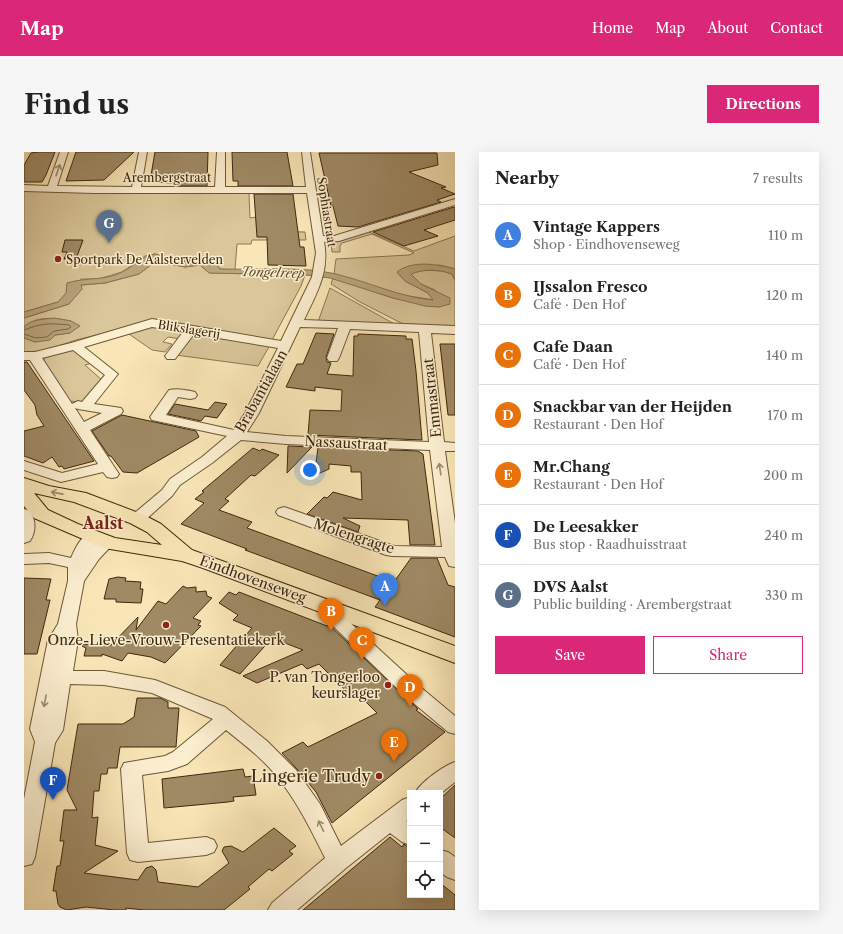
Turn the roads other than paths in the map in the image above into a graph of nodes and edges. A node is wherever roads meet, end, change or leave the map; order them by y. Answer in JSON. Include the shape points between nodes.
{"nodes":[{"id":1,"x":64,"y":152,"type":"edge"},
{"id":2,"x":143,"y":152,"type":"edge"},
{"id":3,"x":221,"y":152,"type":"edge"},
{"id":4,"x":306,"y":152,"type":"edge"},
{"id":5,"x":24,"y":188,"type":"edge"},
{"id":6,"x":52,"y":188,"type":"junction"},
{"id":7,"x":136,"y":190,"type":"junction"},
{"id":8,"x":220,"y":190,"type":"junction"},
{"id":9,"x":310,"y":190,"type":"junction"},
{"id":10,"x":455,"y":202,"type":"edge"},
{"id":11,"x":319,"y":239,"type":"junction"},
{"id":12,"x":319,"y":273,"type":"joint"},
{"id":13,"x":297,"y":323,"type":"junction"},
{"id":14,"x":345,"y":325,"type":"junction"},
{"id":15,"x":192,"y":329,"type":"junction"},
{"id":16,"x":425,"y":329,"type":"junction"},
{"id":17,"x":455,"y":330,"type":"edge"},
{"id":18,"x":75,"y":346,"type":"junction"},
{"id":19,"x":286,"y":346,"type":"junction"},
{"id":20,"x":30,"y":356,"type":"edge"},
{"id":21,"x":171,"y":356,"type":"dead end"},
{"id":22,"x":333,"y":358,"type":"dead end"},
{"id":23,"x":190,"y":396,"type":"dead end"},
{"id":24,"x":66,"y":404,"type":"junction"},
{"id":25,"x":86,"y":405,"type":"junction"},
{"id":26,"x":81,"y":429,"type":"junction"},
{"id":27,"x":238,"y":435,"type":"junction"},
{"id":28,"x":437,"y":447,"type":"junction"},
{"id":29,"x":455,"y":447,"type":"edge"},
{"id":30,"x":24,"y":465,"type":"edge"},
{"id":31,"x":24,"y":484,"type":"edge"},
{"id":32,"x":24,"y":494,"type":"edge"},
{"id":33,"x":89,"y":502,"type":"junction"},
{"id":34,"x":284,"y":512,"type":"dead end"},
{"id":35,"x":136,"y":519,"type":"junction"},
{"id":36,"x":59,"y":522,"type":"junction"},
{"id":37,"x":106,"y":541,"type":"junction"},
{"id":38,"x":185,"y":555,"type":"junction"},
{"id":39,"x":453,"y":557,"type":"edge"},
{"id":40,"x":24,"y":558,"type":"edge"},
{"id":41,"x":77,"y":564,"type":"junction"},
{"id":42,"x":76,"y":581,"type":"junction"},
{"id":43,"x":339,"y":622,"type":"dead end"},
{"id":44,"x":455,"y":655,"type":"edge"},
{"id":45,"x":56,"y":677,"type":"junction"},
{"id":46,"x":226,"y":719,"type":"junction"},
{"id":47,"x":455,"y":727,"type":"edge"},
{"id":48,"x":455,"y":770,"type":"edge"},
{"id":49,"x":30,"y":789,"type":"edge"},
{"id":50,"x":430,"y":790,"type":"edge"},
{"id":51,"x":407,"y":808,"type":"edge"},
{"id":52,"x":390,"y":821,"type":"junction"},
{"id":53,"x":407,"y":834,"type":"edge"},
{"id":54,"x":206,"y":846,"type":"dead end"},
{"id":55,"x":24,"y":857,"type":"edge"},
{"id":56,"x":338,"y":861,"type":"junction"},
{"id":57,"x":443,"y":861,"type":"edge"},
{"id":58,"x":455,"y":870,"type":"edge"},
{"id":59,"x":280,"y":910,"type":"edge"}],
"edges":[{"from":6,"to":1,"type":"street","one_way":true},
{"from":2,"to":7,"type":"street"},
{"from":3,"to":8,"type":"street"},
{"from":4,"to":9,"type":"street","name":"Sophiastraat"},
{"from":5,"to":6,"type":"street","name":"Arembergstraat"},
{"from":6,"to":7,"type":"street","name":"Arembergstraat"},
{"from":7,"to":8,"type":"street","name":"Arembergstraat"},
{"from":8,"to":9,"type":"street","name":"Arembergstraat"},
{"from":9,"to":11,"type":"street","name":"Sophiastraat"},
{"from":10,"to":11,"type":"street","via":[[334,239]]},
{"from":11,"to":12,"type":"street","name":"Sophiastraat"},
{"from":12,"to":13,"type":"street","name":"Brabantialaan"},
{"from":13,"to":14,"type":"street"},
{"from":13,"to":19,"type":"street","name":"Brabantialaan"},
{"from":14,"to":16,"type":"street"},
{"from":14,"to":22,"type":"street"},
{"from":15,"to":18,"type":"street","name":"Blikslagerij","via":[[146,324]]},
{"from":15,"to":19,"type":"street","name":"Blikslagerij"},
{"from":15,"to":21,"type":"street"},
{"from":16,"to":17,"type":"street"},
{"from":16,"to":28,"type":"street","name":"Emmastraat"},
{"from":18,"to":20,"type":"street","name":"Blikslagerij"},
{"from":18,"to":25,"type":"street","via":[[112,374]]},
{"from":19,"to":27,"type":"street","name":"Brabantialaan"},
{"from":20,"to":24,"type":"street","via":[[38,363]]},
{"from":23,"to":27,"type":"street","name":"Nassaustraat","via":[[174,393],[157,417]]},
{"from":24,"to":25,"type":"street"},
{"from":24,"to":26,"type":"street"},
{"from":25,"to":26,"type":"street","via":[[116,411]]},
{"from":26,"to":30,"type":"street","via":[[110,470],[61,478]]},
{"from":27,"to":28,"type":"street","name":"Nassaustraat","via":[[286,440]]},
{"from":27,"to":35,"type":"street","name":"Brabantialaan","via":[[175,482],[167,493]]},
{"from":28,"to":29,"type":"street","name":"Nassaustraat"},
{"from":39,"to":28,"type":"street","name":"Emmastraat","one_way":true},
{"from":33,"to":31,"type":"main road","name":"Eindhovenseweg","one_way":true,"via":[[79,497]]},
{"from":32,"to":36,"type":"main road","name":"Eindhovenseweg","via":[[41,514]]},
{"from":33,"to":35,"type":"main road","name":"Eindhovenseweg"},
{"from":33,"to":36,"type":"main road","via":[[70,506]]},
{"from":34,"to":39,"type":"street","name":"Molengragte","via":[[392,551]]},
{"from":35,"to":37,"type":"main road","via":[[139,536]]},
{"from":35,"to":38,"type":"main road","name":"Eindhovenseweg","via":[[162,535]]},
{"from":36,"to":37,"type":"main road","name":"Eindhovenseweg"},
{"from":37,"to":38,"type":"main road","name":"Eindhovenseweg"},
{"from":37,"to":41,"type":"street","via":[[84,546]]},
{"from":37,"to":42,"type":"street"},
{"from":38,"to":44,"type":"main road","name":"Eindhovenseweg"},
{"from":40,"to":41,"type":"street","via":[[49,558]]},
{"from":41,"to":42,"type":"street"},
{"from":42,"to":45,"type":"street","via":[[67,624],[69,640]]},
{"from":43,"to":47,"type":"street","via":[[411,690]]},
{"from":45,"to":46,"type":"street","via":[[104,678],[155,686],[208,708]]},
{"from":45,"to":49,"type":"street","via":[[53,730],[45,742]]},
{"from":46,"to":54,"type":"street","via":[[180,758],[168,763],[131,769],[138,853]]},
{"from":56,"to":46,"type":"street","one_way":true,"via":[[312,810],[289,776],[260,746]]},
{"from":48,"to":50,"type":"street"},
{"from":49,"to":55,"type":"street"},
{"from":51,"to":52,"type":"street"},
{"from":52,"to":53,"type":"street"},
{"from":52,"to":56,"type":"street"},
{"from":56,"to":59,"type":"street"},
{"from":57,"to":58,"type":"street"}]}
